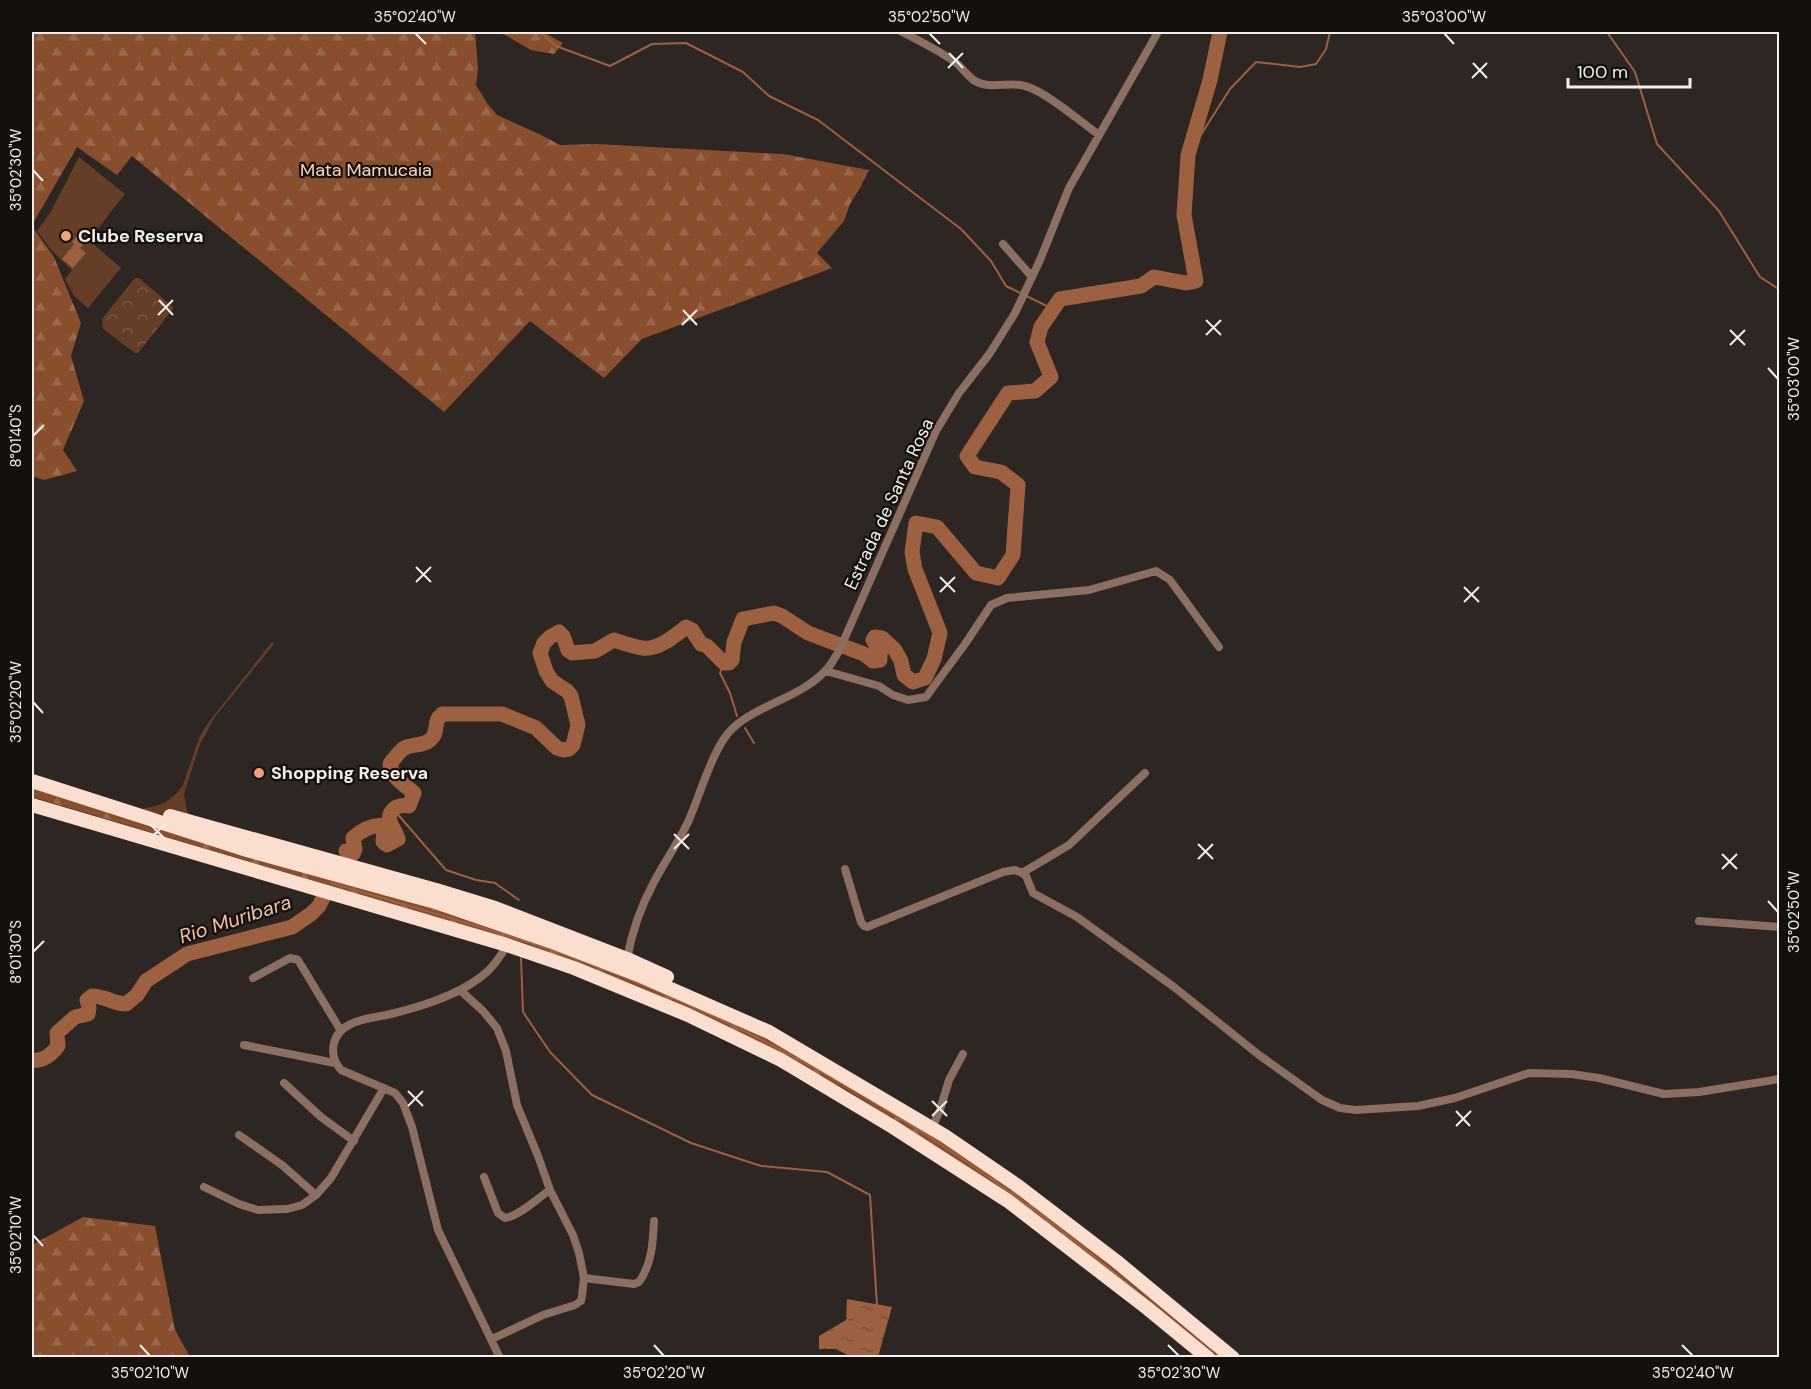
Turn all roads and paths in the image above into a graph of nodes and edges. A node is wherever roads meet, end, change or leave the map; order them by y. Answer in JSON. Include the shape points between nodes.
{"nodes":[{"id":1,"x":902,"y":32,"type":"edge"},
{"id":2,"x":1158,"y":32,"type":"edge"},
{"id":3,"x":1099,"y":135,"type":"junction"},
{"id":4,"x":1003,"y":244,"type":"dead end"},
{"id":5,"x":1032,"y":277,"type":"junction"},
{"id":6,"x":1219,"y":647,"type":"dead end"},
{"id":7,"x":826,"y":671,"type":"junction"},
{"id":8,"x":1145,"y":772,"type":"dead end"},
{"id":9,"x":32,"y":775,"type":"edge"},
{"id":10,"x":32,"y":781,"type":"edge"},
{"id":11,"x":32,"y":806,"type":"edge"},
{"id":12,"x":845,"y":869,"type":"dead end"},
{"id":13,"x":1022,"y":873,"type":"junction"},
{"id":14,"x":1699,"y":921,"type":"dead end"},
{"id":15,"x":1779,"y":927,"type":"edge"},
{"id":16,"x":507,"y":945,"type":"junction"},
{"id":17,"x":627,"y":959,"type":"junction"},
{"id":18,"x":254,"y":978,"type":"dead end"},
{"id":19,"x":460,"y":990,"type":"junction"},
{"id":20,"x":341,"y":1031,"type":"junction"},
{"id":21,"x":244,"y":1045,"type":"dead end"},
{"id":22,"x":963,"y":1054,"type":"dead end"},
{"id":23,"x":335,"y":1063,"type":"junction"},
{"id":24,"x":1779,"y":1079,"type":"edge"},
{"id":25,"x":284,"y":1083,"type":"dead end"},
{"id":26,"x":862,"y":1086,"type":"junction"},
{"id":27,"x":384,"y":1088,"type":"junction"},
{"id":28,"x":932,"y":1128,"type":"junction"},
{"id":29,"x":239,"y":1135,"type":"dead end"},
{"id":30,"x":354,"y":1141,"type":"junction"},
{"id":31,"x":484,"y":1177,"type":"dead end"},
{"id":32,"x":204,"y":1187,"type":"dead end"},
{"id":33,"x":550,"y":1190,"type":"junction"},
{"id":34,"x":316,"y":1195,"type":"junction"},
{"id":35,"x":654,"y":1221,"type":"dead end"},
{"id":36,"x":584,"y":1278,"type":"junction"},
{"id":37,"x":492,"y":1339,"type":"junction"},
{"id":38,"x":500,"y":1358,"type":"edge"},
{"id":39,"x":1208,"y":1358,"type":"edge"},
{"id":40,"x":1233,"y":1358,"type":"edge"}],
"edges":[{"from":1,"to":3,"type":"street","via":[[957,63],[975,81],[991,86],[1027,86]]},
{"from":2,"to":3,"type":"street","name":"Estrada de Santa Rosa"},
{"from":3,"to":5,"type":"street","name":"Estrada de Santa Rosa","via":[[1069,188]]},
{"from":4,"to":5,"type":"street"},
{"from":5,"to":7,"type":"street","name":"Estrada de Santa Rosa","via":[[1015,313],[936,431],[839,651]]},
{"from":6,"to":7,"type":"street","via":[[1170,580],[1156,571],[1089,590],[998,600],[926,697],[908,700],[879,686]]},
{"from":7,"to":17,"type":"street","name":"Estrada de Santa Rosa","via":[[747,718],[722,742],[688,822],[639,914]]},
{"from":8,"to":13,"type":"street","via":[[1069,845]]},
{"from":9,"to":17,"type":"highway","via":[[495,908]]},
{"from":10,"to":26,"type":"highway","via":[[247,850],[435,902],[555,943],[769,1032]]},
{"from":11,"to":16,"type":"highway"},
{"from":12,"to":13,"type":"street","via":[[861,922],[867,927],[1003,872]]},
{"from":13,"to":24,"type":"street","via":[[1033,893],[1077,917],[1259,1055],[1322,1100],[1340,1108],[1418,1106],[1455,1098],[1529,1072],[1599,1078],[1664,1094]]},
{"from":14,"to":15,"type":"street"},
{"from":16,"to":19,"type":"street","via":[[488,971]]},
{"from":16,"to":39,"type":"highway","via":[[688,1015],[791,1066],[1008,1202]]},
{"from":17,"to":26,"type":"highway","via":[[805,1044],[840,1065]]},
{"from":18,"to":20,"type":"street","via":[[290,958],[298,960]]},
{"from":19,"to":20,"type":"street","via":[[403,1011],[351,1024]]},
{"from":19,"to":33,"type":"street","via":[[497,1028],[517,1105]]},
{"from":20,"to":23,"type":"street","via":[[332,1055]]},
{"from":21,"to":23,"type":"street"},
{"from":22,"to":28,"type":"street"},
{"from":23,"to":27,"type":"street","via":[[356,1078]]},
{"from":25,"to":30,"type":"street"},
{"from":26,"to":28,"type":"highway"},
{"from":27,"to":30,"type":"street"},
{"from":27,"to":37,"type":"street","via":[[403,1103],[438,1230]]},
{"from":28,"to":40,"type":"highway","via":[[1116,1261]]},
{"from":29,"to":34,"type":"street"},
{"from":30,"to":34,"type":"street"},
{"from":31,"to":33,"type":"street","via":[[498,1213],[505,1218]]},
{"from":32,"to":34,"type":"street","via":[[258,1210],[286,1209]]},
{"from":33,"to":36,"type":"street","via":[[573,1235]]},
{"from":35,"to":36,"type":"street","via":[[653,1246],[639,1282]]},
{"from":36,"to":37,"type":"street","via":[[581,1301],[575,1305]]},
{"from":37,"to":38,"type":"street"}]}
